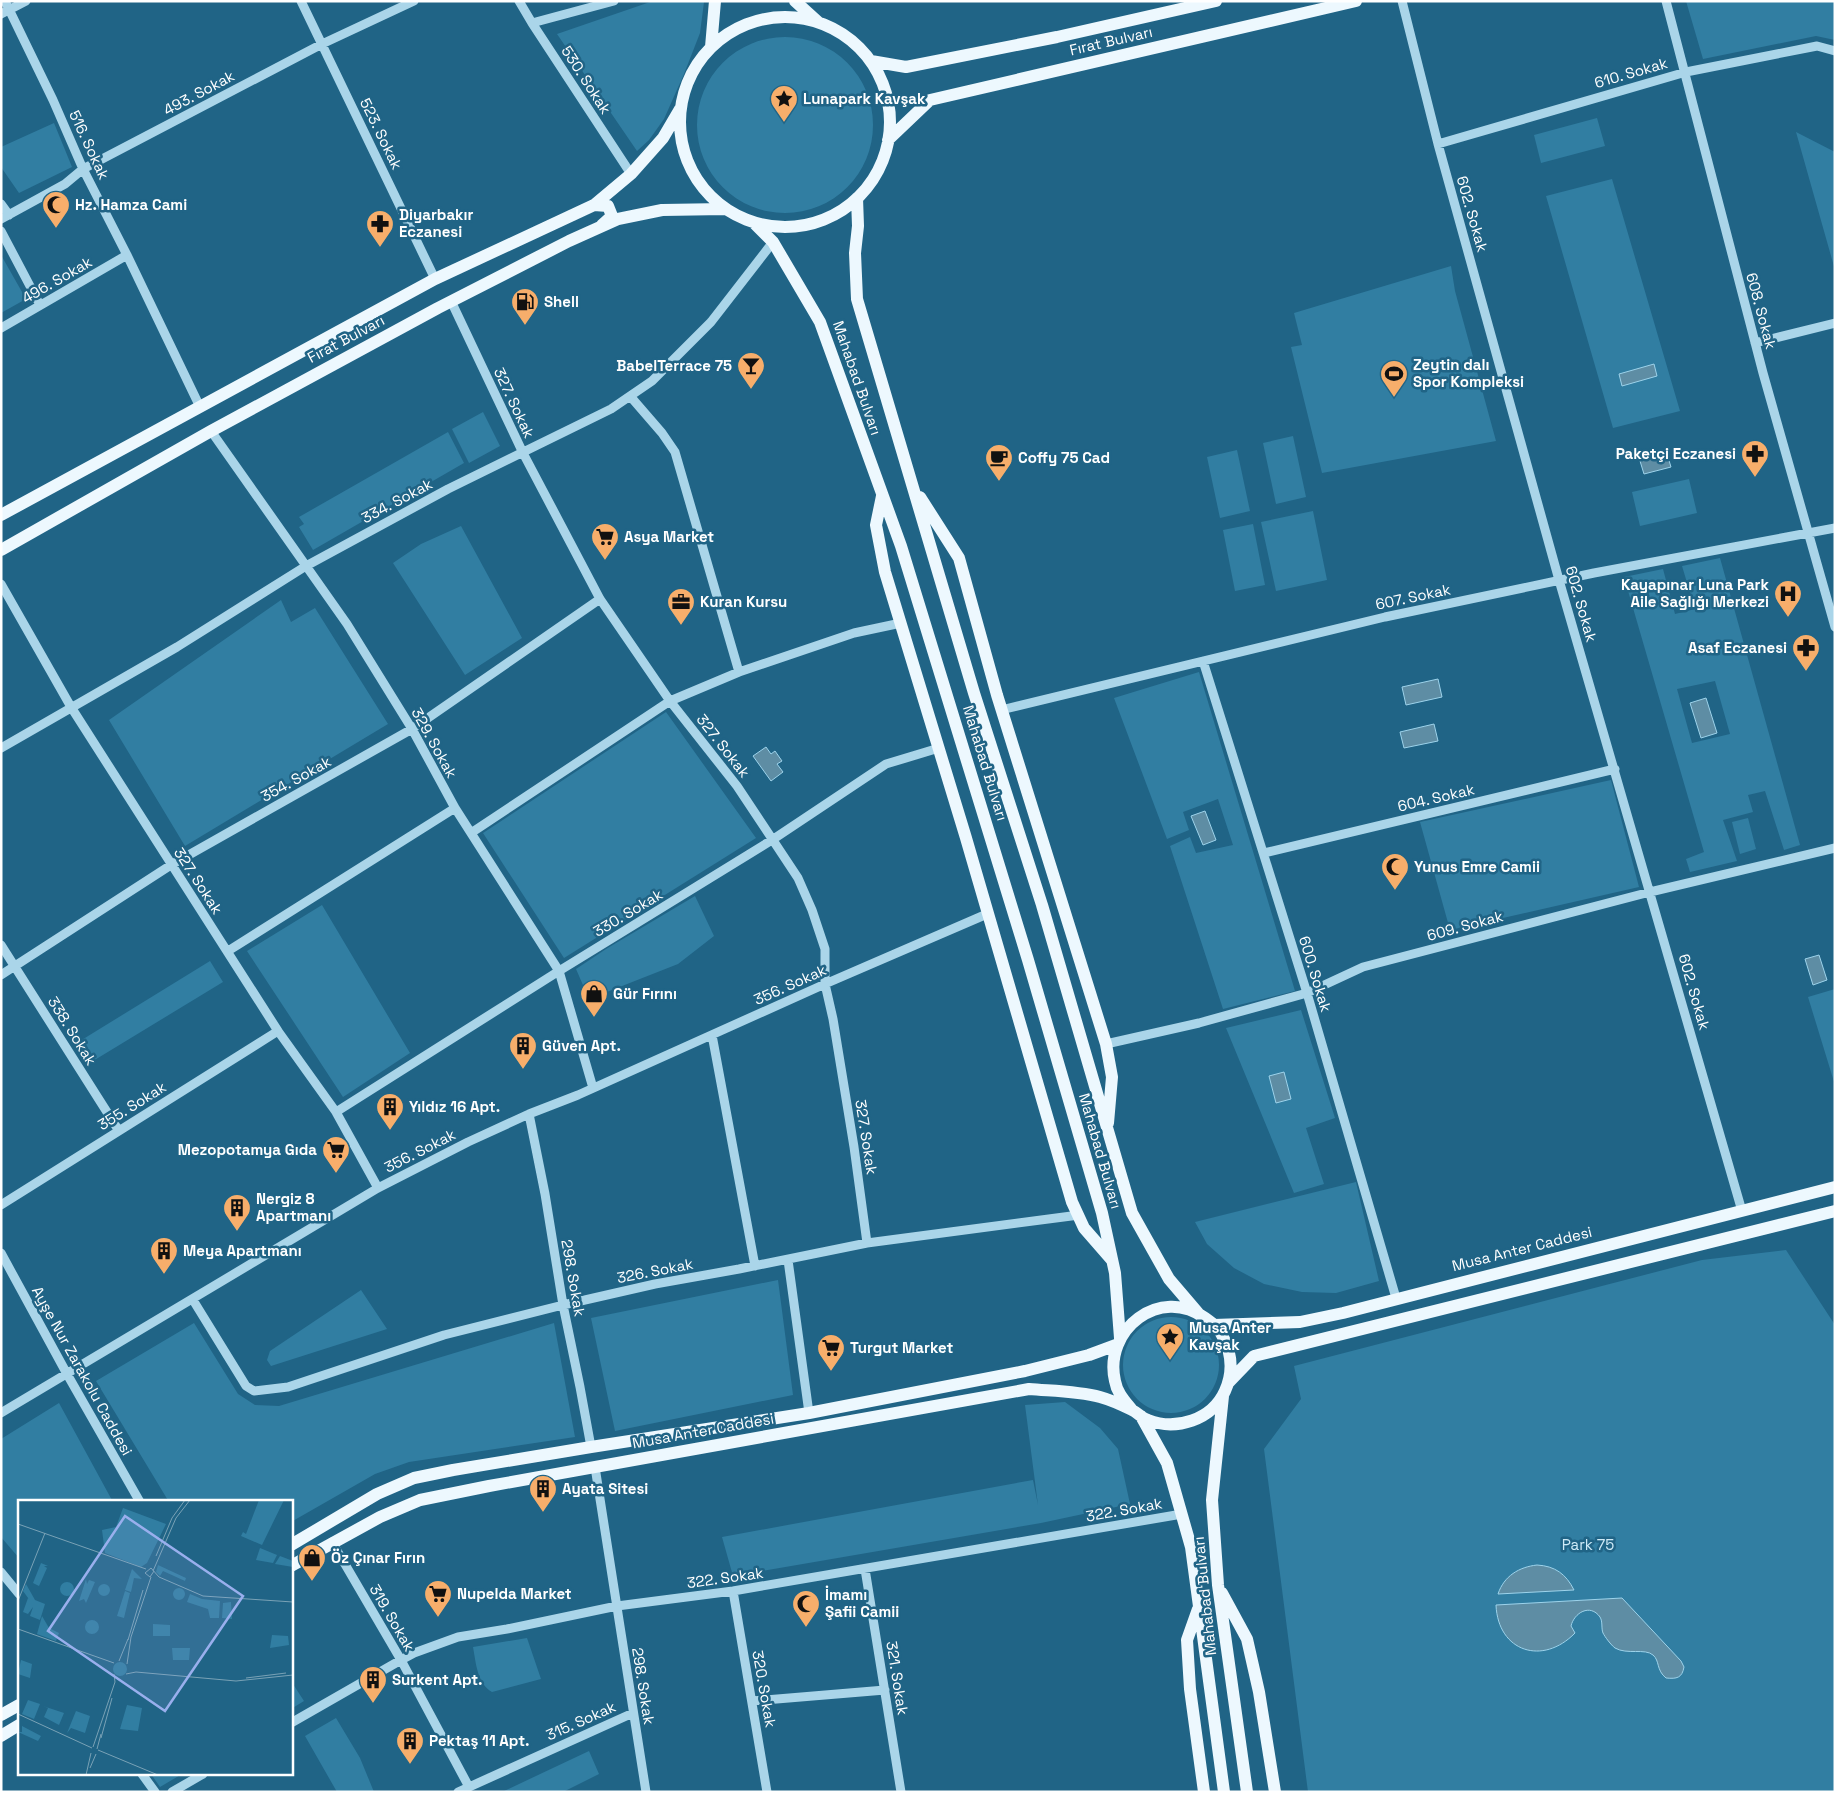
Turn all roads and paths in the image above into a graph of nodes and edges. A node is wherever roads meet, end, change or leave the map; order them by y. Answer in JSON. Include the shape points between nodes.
{"nodes":[{"id":1,"x":26,"y":1,"type":"edge"},
{"id":2,"x":301,"y":1,"type":"edge"},
{"id":3,"x":414,"y":1,"type":"edge"},
{"id":4,"x":519,"y":1,"type":"edge"},
{"id":5,"x":614,"y":1,"type":"edge"},
{"id":6,"x":715,"y":1,"type":"edge"},
{"id":7,"x":795,"y":1,"type":"edge"},
{"id":8,"x":1216,"y":1,"type":"edge"},
{"id":9,"x":1356,"y":1,"type":"edge"},
{"id":10,"x":1402,"y":1,"type":"edge"},
{"id":11,"x":1666,"y":1,"type":"edge"},
{"id":12,"x":5,"y":8,"type":"edge"},
{"id":13,"x":818,"y":22,"type":"junction"},
{"id":14,"x":532,"y":23,"type":"junction"},
{"id":15,"x":322,"y":44,"type":"junction"},
{"id":16,"x":711,"y":47,"type":"junction"},
{"id":17,"x":1835,"y":51,"type":"edge"},
{"id":18,"x":871,"y":61,"type":"junction"},
{"id":19,"x":1686,"y":72,"type":"junction"},
{"id":20,"x":680,"y":109,"type":"junction"},
{"id":21,"x":888,"y":140,"type":"junction"},
{"id":22,"x":1438,"y":144,"type":"junction"},
{"id":23,"x":82,"y":169,"type":"junction"},
{"id":24,"x":631,"y":174,"type":"junction"},
{"id":25,"x":857,"y":198,"type":"junction"},
{"id":26,"x":1,"y":204,"type":"edge"},
{"id":27,"x":594,"y":205,"type":"junction"},
{"id":28,"x":725,"y":208,"type":"junction"},
{"id":29,"x":5,"y":217,"type":"edge"},
{"id":30,"x":753,"y":222,"type":"junction"},
{"id":31,"x":601,"y":226,"type":"junction"},
{"id":32,"x":1,"y":231,"type":"edge"},
{"id":33,"x":773,"y":242,"type":"junction"},
{"id":34,"x":127,"y":255,"type":"junction"},
{"id":35,"x":435,"y":279,"type":"junction"},
{"id":36,"x":452,"y":301,"type":"junction"},
{"id":37,"x":40,"y":305,"type":"junction"},
{"id":38,"x":1835,"y":323,"type":"edge"},
{"id":39,"x":1,"y":328,"type":"edge"},
{"id":40,"x":1755,"y":343,"type":"junction"},
{"id":41,"x":630,"y":396,"type":"junction"},
{"id":42,"x":200,"y":407,"type":"junction"},
{"id":43,"x":210,"y":431,"type":"junction"},
{"id":44,"x":523,"y":453,"type":"junction"},
{"id":45,"x":911,"y":484,"type":"junction"},
{"id":46,"x":882,"y":496,"type":"junction"},
{"id":47,"x":1,"y":515,"type":"edge"},
{"id":48,"x":1835,"y":528,"type":"edge"},
{"id":49,"x":1809,"y":534,"type":"junction"},
{"id":50,"x":1,"y":550,"type":"edge"},
{"id":51,"x":306,"y":566,"type":"junction"},
{"id":52,"x":1559,"y":580,"type":"junction"},
{"id":53,"x":1,"y":584,"type":"edge"},
{"id":54,"x":600,"y":600,"type":"junction"},
{"id":55,"x":901,"y":623,"type":"junction"},
{"id":56,"x":1835,"y":627,"type":"edge"},
{"id":57,"x":1203,"y":660,"type":"junction"},
{"id":58,"x":739,"y":672,"type":"junction"},
{"id":59,"x":670,"y":701,"type":"junction"},
{"id":60,"x":72,"y":707,"type":"junction"},
{"id":61,"x":1001,"y":710,"type":"junction"},
{"id":62,"x":412,"y":729,"type":"junction"},
{"id":63,"x":1,"y":748,"type":"edge"},
{"id":64,"x":939,"y":748,"type":"junction"},
{"id":65,"x":1615,"y":770,"type":"junction"},
{"id":66,"x":455,"y":808,"type":"junction"},
{"id":67,"x":471,"y":832,"type":"junction"},
{"id":68,"x":772,"y":840,"type":"junction"},
{"id":69,"x":1835,"y":848,"type":"edge"},
{"id":70,"x":1264,"y":853,"type":"junction"},
{"id":71,"x":171,"y":865,"type":"junction"},
{"id":72,"x":1650,"y":892,"type":"junction"},
{"id":73,"x":987,"y":914,"type":"junction"},
{"id":74,"x":1,"y":945,"type":"edge"},
{"id":75,"x":228,"y":951,"type":"junction"},
{"id":76,"x":15,"y":967,"type":"junction"},
{"id":77,"x":559,"y":971,"type":"junction"},
{"id":78,"x":1,"y":975,"type":"edge"},
{"id":79,"x":825,"y":984,"type":"junction"},
{"id":80,"x":1307,"y":993,"type":"junction"},
{"id":81,"x":278,"y":1031,"type":"junction"},
{"id":82,"x":712,"y":1035,"type":"junction"},
{"id":83,"x":1106,"y":1044,"type":"junction"},
{"id":84,"x":593,"y":1088,"type":"junction"},
{"id":85,"x":336,"y":1112,"type":"junction"},
{"id":86,"x":529,"y":1114,"type":"junction"},
{"id":87,"x":119,"y":1131,"type":"junction"},
{"id":88,"x":1108,"y":1133,"type":"junction"},
{"id":89,"x":1835,"y":1187,"type":"edge"},
{"id":90,"x":378,"y":1188,"type":"junction"},
{"id":91,"x":1,"y":1205,"type":"edge"},
{"id":92,"x":1742,"y":1211,"type":"junction"},
{"id":93,"x":1835,"y":1211,"type":"edge"},
{"id":94,"x":1078,"y":1216,"type":"junction"},
{"id":95,"x":868,"y":1243,"type":"junction"},
{"id":96,"x":1,"y":1253,"type":"edge"},
{"id":97,"x":788,"y":1260,"type":"junction"},
{"id":98,"x":1113,"y":1261,"type":"junction"},
{"id":99,"x":755,"y":1266,"type":"junction"},
{"id":100,"x":1396,"y":1298,"type":"junction"},
{"id":101,"x":193,"y":1300,"type":"junction"},
{"id":102,"x":562,"y":1304,"type":"junction"},
{"id":103,"x":1198,"y":1313,"type":"junction"},
{"id":104,"x":1214,"y":1325,"type":"junction"},
{"id":105,"x":1118,"y":1342,"type":"junction"},
{"id":106,"x":66,"y":1374,"type":"junction"},
{"id":107,"x":1229,"y":1382,"type":"junction"},
{"id":108,"x":1222,"y":1396,"type":"junction"},
{"id":109,"x":1,"y":1413,"type":"edge"},
{"id":110,"x":810,"y":1413,"type":"junction"},
{"id":111,"x":1137,"y":1413,"type":"junction"},
{"id":112,"x":591,"y":1446,"type":"junction"},
{"id":113,"x":595,"y":1467,"type":"junction"},
{"id":114,"x":139,"y":1500,"type":"edge"},
{"id":115,"x":1182,"y":1514,"type":"junction"},
{"id":116,"x":332,"y":1542,"type":"junction"},
{"id":117,"x":292,"y":1544,"type":"edge"},
{"id":118,"x":292,"y":1565,"type":"edge"},
{"id":119,"x":865,"y":1569,"type":"junction"},
{"id":120,"x":1,"y":1572,"type":"edge"},
{"id":121,"x":1218,"y":1585,"type":"junction"},
{"id":122,"x":733,"y":1591,"type":"junction"},
{"id":123,"x":18,"y":1593,"type":"edge"},
{"id":124,"x":617,"y":1606,"type":"junction"},
{"id":125,"x":1199,"y":1606,"type":"junction"},
{"id":126,"x":400,"y":1660,"type":"junction"},
{"id":127,"x":885,"y":1690,"type":"junction"},
{"id":128,"x":752,"y":1701,"type":"junction"},
{"id":129,"x":18,"y":1706,"type":"edge"},
{"id":130,"x":633,"y":1713,"type":"junction"},
{"id":131,"x":1,"y":1715,"type":"edge"},
{"id":132,"x":292,"y":1722,"type":"edge"},
{"id":133,"x":18,"y":1726,"type":"edge"},
{"id":134,"x":1,"y":1736,"type":"edge"},
{"id":135,"x":143,"y":1776,"type":"edge"},
{"id":136,"x":200,"y":1776,"type":"edge"},
{"id":137,"x":469,"y":1787,"type":"junction"},
{"id":138,"x":154,"y":1792,"type":"edge"},
{"id":139,"x":172,"y":1792,"type":"edge"},
{"id":140,"x":458,"y":1792,"type":"edge"},
{"id":141,"x":646,"y":1792,"type":"edge"},
{"id":142,"x":767,"y":1792,"type":"edge"},
{"id":143,"x":901,"y":1792,"type":"edge"},
{"id":144,"x":1204,"y":1792,"type":"edge"},
{"id":145,"x":1224,"y":1792,"type":"edge"},
{"id":146,"x":1247,"y":1792,"type":"edge"},
{"id":147,"x":1274,"y":1792,"type":"edge"}],
"edges":[{"from":1,"to":12,"type":"street"},
{"from":2,"to":15,"type":"street","name":"523. Sokak"},
{"from":3,"to":15,"type":"street","name":"493. Sokak"},
{"from":4,"to":14,"type":"street","name":"530. Sokak"},
{"from":5,"to":14,"type":"street"},
{"from":6,"to":16,"type":"main road"},
{"from":7,"to":13,"type":"main road"},
{"from":8,"to":18,"type":"main road","name":"Fırat Bulvarı","via":[[906,67]]},
{"from":9,"to":21,"type":"main road","name":"Fırat Bulvarı","via":[[930,100]]},
{"from":10,"to":22,"type":"street","name":"602. Sokak"},
{"from":11,"to":19,"type":"street","name":"608. Sokak"},
{"from":12,"to":23,"type":"street","name":"516. Sokak","via":[[53,100]]},
{"from":13,"to":16,"type":"main road","via":[[790,17],[761,20],[734,30]]},
{"from":13,"to":18,"type":"main road","via":[[856,44]]},
{"from":14,"to":24,"type":"street","name":"530. Sokak"},
{"from":15,"to":23,"type":"street","name":"493. Sokak"},
{"from":15,"to":35,"type":"street","name":"523. Sokak"},
{"from":16,"to":20,"type":"main road","via":[[696,65]]},
{"from":17,"to":19,"type":"street","name":"610. Sokak","via":[[1817,46]]},
{"from":18,"to":21,"type":"main road","via":[[884,85],[890,112]]},
{"from":19,"to":22,"type":"street","name":"610. Sokak"},
{"from":19,"to":40,"type":"street","name":"608. Sokak"},
{"from":20,"to":24,"type":"main road","name":"Fırat Bulvarı","via":[[663,138]]},
{"from":20,"to":28,"type":"main road","via":[[684,155],[703,188]]},
{"from":21,"to":25,"type":"main road","via":[[878,171]]},
{"from":22,"to":52,"type":"street","name":"602. Sokak"},
{"from":23,"to":29,"type":"street","name":"493. Sokak","via":[[66,184]]},
{"from":23,"to":34,"type":"street","name":"516. Sokak"},
{"from":24,"to":27,"type":"main road","name":"Fırat Bulvarı"},
{"from":25,"to":30,"type":"main road","via":[[835,214],[808,224],[780,227]]},
{"from":25,"to":45,"type":"main road","name":"Mahabad Bulvarı","via":[[857,299]]},
{"from":26,"to":29,"type":"street"},
{"from":27,"to":31,"type":"main road","via":[[608,206],[611,211],[612,216]]},
{"from":27,"to":35,"type":"main road","name":"Fırat Bulvarı"},
{"from":28,"to":30,"type":"main road"},
{"from":28,"to":31,"type":"main road","name":"Fırat Bulvarı","via":[[662,210]]},
{"from":30,"to":33,"type":"main road","name":"Mahabad Bulvarı"},
{"from":31,"to":36,"type":"main road","name":"Fırat Bulvarı"},
{"from":32,"to":37,"type":"street"},
{"from":33,"to":41,"type":"street","name":"334. Sokak","via":[[711,322],[652,382]]},
{"from":33,"to":46,"type":"main road","name":"Mahabad Bulvarı","via":[[820,322]]},
{"from":34,"to":37,"type":"street","name":"496. Sokak"},
{"from":34,"to":42,"type":"street","name":"516. Sokak"},
{"from":35,"to":42,"type":"main road","name":"Fırat Bulvarı"},
{"from":36,"to":43,"type":"main road","name":"Fırat Bulvarı"},
{"from":36,"to":44,"type":"street","name":"327. Sokak"},
{"from":37,"to":39,"type":"street","name":"496. Sokak"},
{"from":38,"to":40,"type":"street"},
{"from":40,"to":49,"type":"street","name":"608. Sokak"},
{"from":41,"to":44,"type":"street","name":"334. Sokak","via":[[611,409]]},
{"from":41,"to":58,"type":"street","via":[[675,452]]},
{"from":42,"to":47,"type":"main road","name":"Fırat Bulvarı"},
{"from":43,"to":50,"type":"main road","name":"Fırat Bulvarı"},
{"from":43,"to":51,"type":"street","name":"329. Sokak"},
{"from":44,"to":51,"type":"street","name":"334. Sokak","via":[[448,489]]},
{"from":44,"to":54,"type":"street","name":"327. Sokak"},
{"from":45,"to":61,"type":"main road","via":[[959,558]]},
{"from":45,"to":88,"type":"main road","name":"Mahabad Bulvarı","via":[[1045,914]]},
{"from":46,"to":55,"type":"main road","via":[[876,525],[885,572]]},
{"from":46,"to":98,"type":"main road","name":"Mahabad Bulvarı","via":[[1028,960]]},
{"from":48,"to":49,"type":"street","name":"607. Sokak"},
{"from":49,"to":52,"type":"street","name":"607. Sokak"},
{"from":49,"to":56,"type":"street","name":"608. Sokak"},
{"from":51,"to":60,"type":"street","name":"334. Sokak"},
{"from":51,"to":62,"type":"street","name":"329. Sokak","via":[[347,624]]},
{"from":52,"to":57,"type":"street","name":"607. Sokak"},
{"from":52,"to":65,"type":"street","name":"602. Sokak"},
{"from":53,"to":60,"type":"street","name":"327. Sokak"},
{"from":54,"to":59,"type":"street","name":"327. Sokak"},
{"from":54,"to":62,"type":"street","name":"354. Sokak"},
{"from":55,"to":58,"type":"street","via":[[854,633]]},
{"from":55,"to":64,"type":"main road"},
{"from":57,"to":61,"type":"street","name":"607. Sokak"},
{"from":57,"to":70,"type":"street","name":"600. Sokak"},
{"from":58,"to":59,"type":"street"},
{"from":59,"to":67,"type":"street"},
{"from":59,"to":68,"type":"street","name":"327. Sokak","via":[[737,786]]},
{"from":60,"to":63,"type":"street","name":"334. Sokak"},
{"from":60,"to":71,"type":"street","name":"327. Sokak"},
{"from":61,"to":83,"type":"main road"},
{"from":62,"to":66,"type":"street","name":"329. Sokak"},
{"from":62,"to":71,"type":"street","name":"354. Sokak"},
{"from":64,"to":68,"type":"street","name":"330. Sokak","via":[[886,764]]},
{"from":64,"to":73,"type":"main road"},
{"from":65,"to":70,"type":"street","name":"604. Sokak"},
{"from":65,"to":72,"type":"street","name":"602. Sokak"},
{"from":66,"to":67,"type":"street","name":"329. Sokak"},
{"from":66,"to":75,"type":"street"},
{"from":67,"to":77,"type":"street","name":"329. Sokak"},
{"from":68,"to":77,"type":"street","name":"330. Sokak"},
{"from":68,"to":79,"type":"street","name":"327. Sokak","via":[[798,878],[812,910],[825,949]]},
{"from":69,"to":72,"type":"street","name":"609. Sokak"},
{"from":70,"to":80,"type":"street","name":"600. Sokak"},
{"from":71,"to":75,"type":"street","name":"327. Sokak"},
{"from":71,"to":76,"type":"street","name":"354. Sokak"},
{"from":72,"to":80,"type":"street","name":"609. Sokak","via":[[1363,967]]},
{"from":72,"to":92,"type":"street","name":"602. Sokak"},
{"from":73,"to":79,"type":"street","name":"356. Sokak"},
{"from":73,"to":94,"type":"main road"},
{"from":74,"to":76,"type":"street","name":"338. Sokak"},
{"from":75,"to":81,"type":"street","name":"327. Sokak"},
{"from":76,"to":78,"type":"street","name":"354. Sokak"},
{"from":76,"to":87,"type":"street","name":"338. Sokak"},
{"from":77,"to":84,"type":"street","name":"329. Sokak"},
{"from":77,"to":85,"type":"street","name":"330. Sokak"},
{"from":79,"to":82,"type":"street","name":"356. Sokak"},
{"from":79,"to":95,"type":"street","name":"327. Sokak"},
{"from":80,"to":83,"type":"street","name":"609. Sokak","via":[[1199,1023]]},
{"from":80,"to":100,"type":"street","name":"600. Sokak"},
{"from":81,"to":85,"type":"street","name":"327. Sokak"},
{"from":81,"to":87,"type":"street","name":"355. Sokak"},
{"from":82,"to":84,"type":"street","name":"356. Sokak"},
{"from":82,"to":99,"type":"street"},
{"from":83,"to":88,"type":"main road","via":[[1112,1077]]},
{"from":84,"to":86,"type":"street","name":"356. Sokak"},
{"from":85,"to":90,"type":"street","name":"327. Sokak"},
{"from":86,"to":90,"type":"street","name":"356. Sokak"},
{"from":86,"to":102,"type":"street","name":"298. Sokak"},
{"from":87,"to":91,"type":"street","name":"355. Sokak"},
{"from":88,"to":103,"type":"main road","name":"Mahabad Bulvarı","via":[[1132,1213],[1169,1278]]},
{"from":89,"to":92,"type":"main road","name":"Musa Anter Caddesi"},
{"from":90,"to":101,"type":"street","name":"356. Sokak"},
{"from":92,"to":100,"type":"main road","name":"Musa Anter Caddesi"},
{"from":93,"to":107,"type":"main road","via":[[1254,1356]]},
{"from":94,"to":95,"type":"street","name":"326. Sokak"},
{"from":94,"to":98,"type":"main road","via":[[1084,1228]]},
{"from":95,"to":97,"type":"street","name":"326. Sokak"},
{"from":96,"to":106,"type":"street","name":"Ayşe Nur Zarakolu Caddesi"},
{"from":97,"to":99,"type":"street","name":"326. Sokak"},
{"from":97,"to":110,"type":"street"},
{"from":98,"to":105,"type":"main road","name":"Mahabad Bulvarı"},
{"from":99,"to":102,"type":"street","name":"326. Sokak"},
{"from":100,"to":104,"type":"main road","name":"Musa Anter Caddesi","via":[[1300,1322]]},
{"from":101,"to":102,"type":"street","name":"326. Sokak","via":[[246,1386],[254,1391],[288,1387],[444,1335]]},
{"from":101,"to":106,"type":"street","name":"356. Sokak"},
{"from":102,"to":112,"type":"street","name":"298. Sokak"},
{"from":103,"to":104,"type":"main road"},
{"from":103,"to":105,"type":"main road","via":[[1180,1307],[1160,1308],[1141,1315],[1126,1328]]},
{"from":104,"to":107,"type":"main road","via":[[1229,1352]]},
{"from":105,"to":110,"type":"main road","name":"Musa Anter Caddesi","via":[[1089,1355],[1025,1371]]},
{"from":105,"to":111,"type":"main road","via":[[1113,1368],[1115,1383],[1121,1397]]},
{"from":106,"to":109,"type":"street","name":"356. Sokak"},
{"from":106,"to":114,"type":"street","name":"Ayşe Nur Zarakolu Caddesi"},
{"from":107,"to":108,"type":"main road"},
{"from":108,"to":111,"type":"main road","via":[[1212,1410],[1181,1424],[1147,1420]]},
{"from":108,"to":121,"type":"main road","name":"Mahabad Bulvarı","via":[[1212,1500]]},
{"from":110,"to":112,"type":"main road","name":"Musa Anter Caddesi"},
{"from":111,"to":113,"type":"main road","name":"Musa Anter Caddesi","via":[[1099,1397],[1029,1389]]},
{"from":111,"to":115,"type":"main road","name":"Mahabad Bulvarı","via":[[1167,1463]]},
{"from":112,"to":117,"type":"main road","name":"Musa Anter Caddesi","via":[[414,1478],[377,1494]]},
{"from":113,"to":116,"type":"main road","name":"Musa Anter Caddesi","via":[[420,1500]]},
{"from":113,"to":124,"type":"street","name":"298. Sokak"},
{"from":115,"to":119,"type":"street","name":"322. Sokak"},
{"from":115,"to":125,"type":"main road","name":"Mahabad Bulvarı"},
{"from":116,"to":118,"type":"main road","name":"Musa Anter Caddesi"},
{"from":116,"to":126,"type":"street","name":"319. Sokak"},
{"from":119,"to":122,"type":"street","name":"322. Sokak"},
{"from":119,"to":127,"type":"street","name":"321. Sokak"},
{"from":120,"to":123,"type":"street"},
{"from":121,"to":146,"type":"main road","name":"Mahabad Bulvarı"},
{"from":121,"to":147,"type":"main road","via":[[1247,1639],[1259,1692]]},
{"from":122,"to":124,"type":"street","name":"322. Sokak"},
{"from":122,"to":128,"type":"street","name":"320. Sokak"},
{"from":124,"to":126,"type":"street","name":"322. Sokak","via":[[507,1630],[458,1637]]},
{"from":124,"to":130,"type":"street","name":"298. Sokak"},
{"from":125,"to":144,"type":"main road","via":[[1187,1640]]},
{"from":125,"to":145,"type":"main road","name":"Mahabad Bulvarı"},
{"from":126,"to":132,"type":"street","name":"322. Sokak"},
{"from":126,"to":137,"type":"street","name":"319. Sokak"},
{"from":127,"to":128,"type":"street"},
{"from":127,"to":143,"type":"street","name":"321. Sokak"},
{"from":128,"to":142,"type":"street","name":"320. Sokak"},
{"from":129,"to":131,"type":"main road"},
{"from":130,"to":137,"type":"street","name":"315. Sokak"},
{"from":130,"to":141,"type":"street","name":"298. Sokak"},
{"from":133,"to":134,"type":"main road"},
{"from":135,"to":138,"type":"street"},
{"from":136,"to":139,"type":"street"},
{"from":137,"to":140,"type":"street","name":"315. Sokak"}]}
